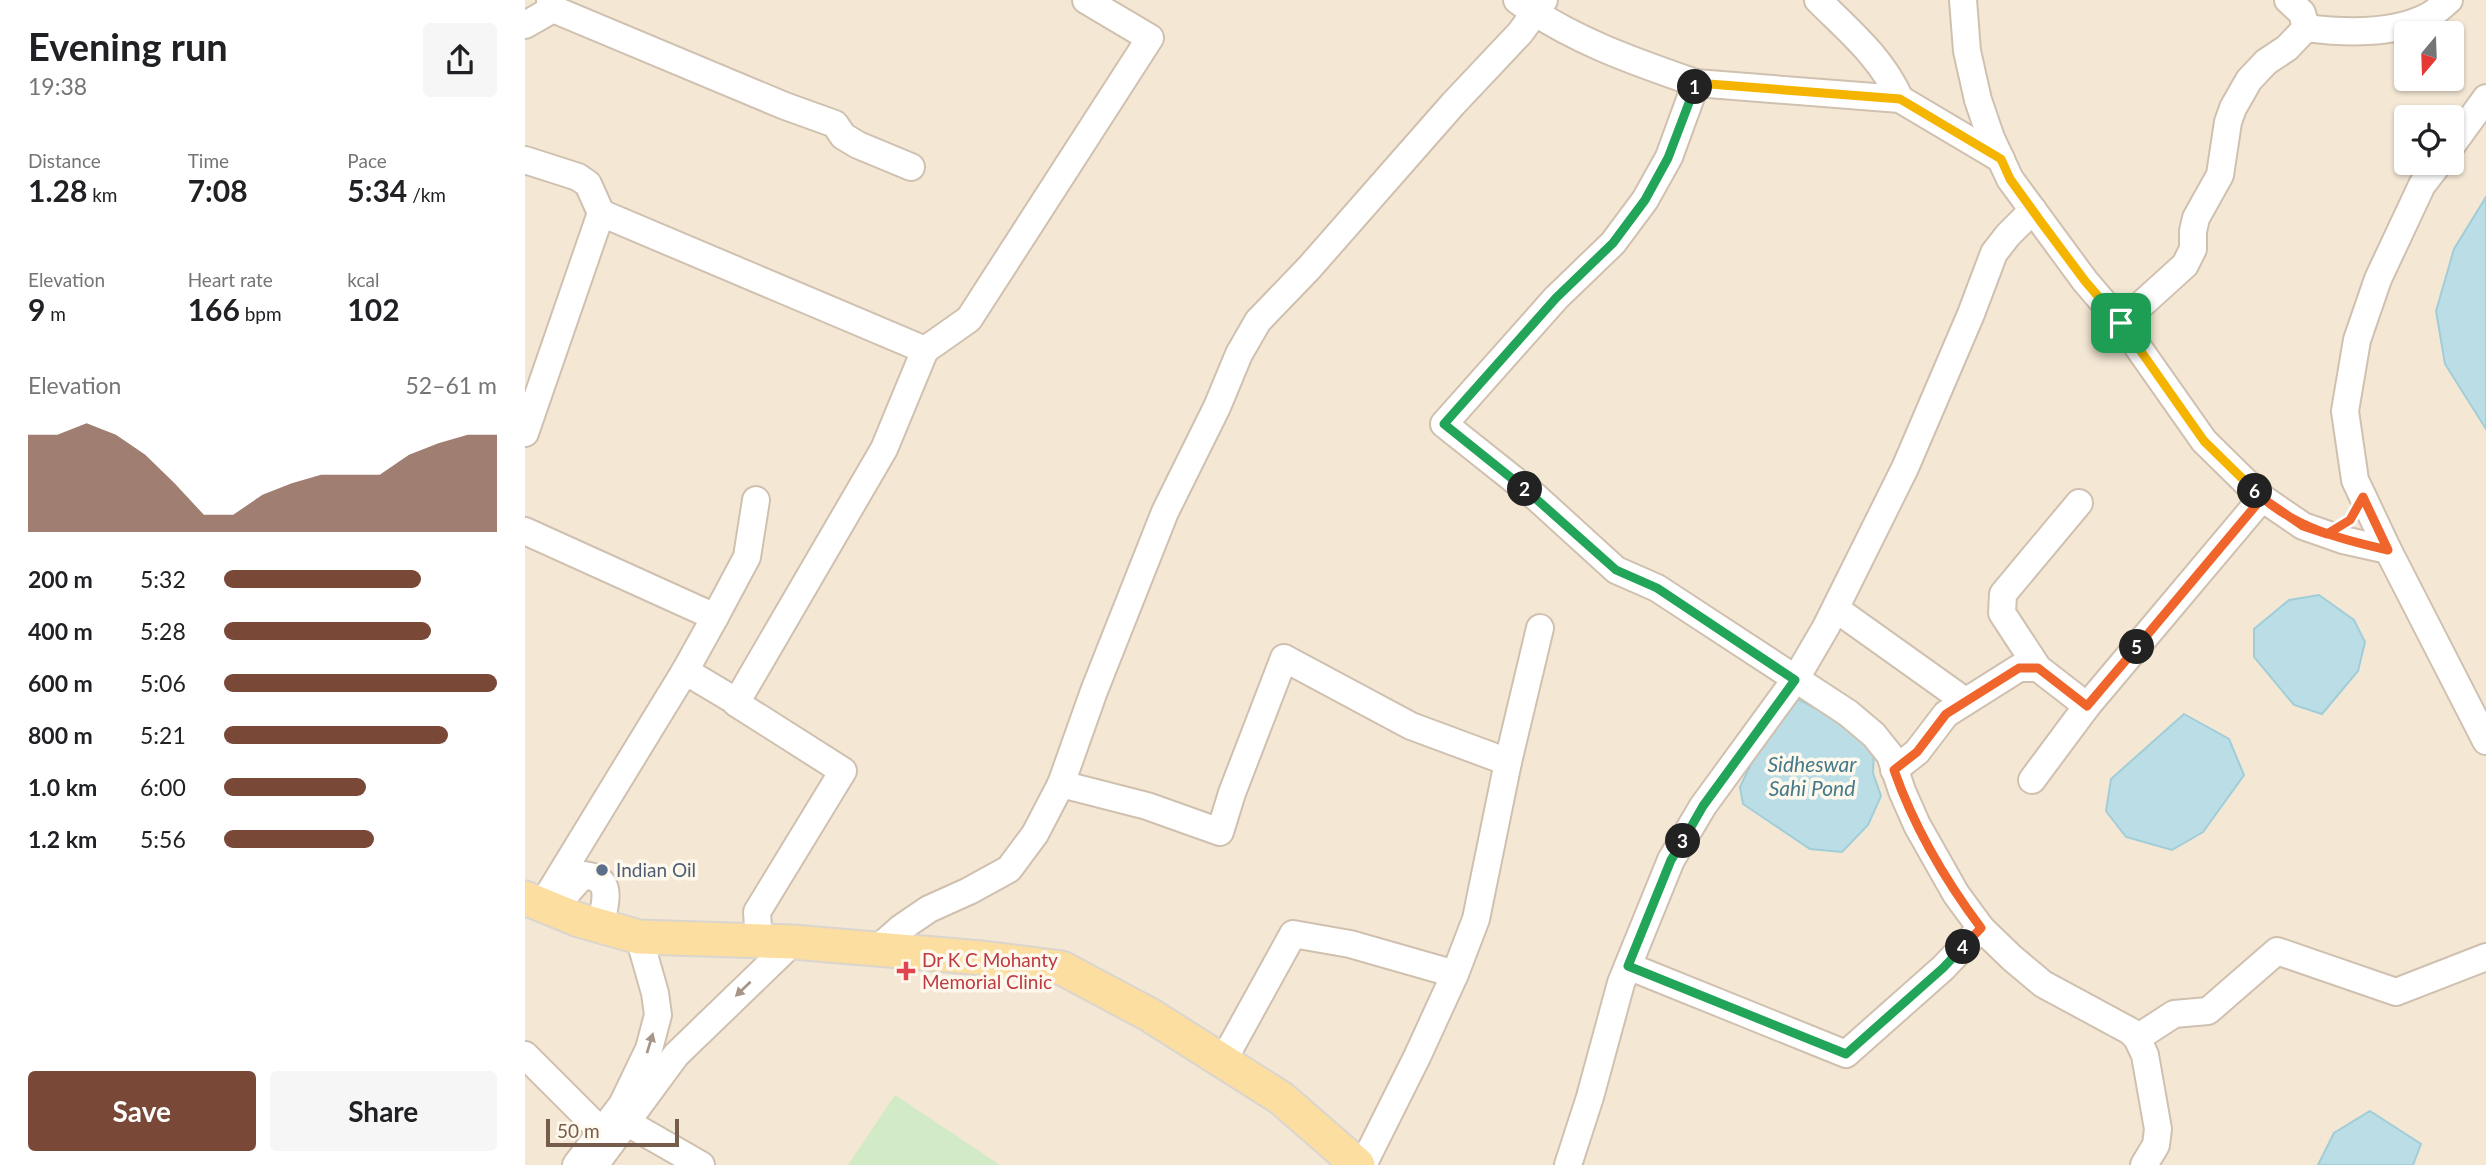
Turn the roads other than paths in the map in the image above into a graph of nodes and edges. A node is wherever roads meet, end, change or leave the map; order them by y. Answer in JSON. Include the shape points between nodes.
{"nodes":[{"id":1,"x":1086,"y":0,"type":"edge"},
{"id":2,"x":1818,"y":0,"type":"edge"},
{"id":3,"x":1963,"y":0,"type":"edge"},
{"id":4,"x":2288,"y":0,"type":"edge"},
{"id":5,"x":2449,"y":0,"type":"edge"},
{"id":6,"x":1532,"y":4,"type":"edge"},
{"id":7,"x":551,"y":5,"type":"edge"},
{"id":8,"x":525,"y":25,"type":"edge"},
{"id":9,"x":2306,"y":28,"type":"junction"},
{"id":10,"x":1696,"y":83,"type":"junction"},
{"id":11,"x":2486,"y":98,"type":"edge"},
{"id":12,"x":1900,"y":99,"type":"junction"},
{"id":13,"x":2464,"y":128,"type":"edge"},
{"id":14,"x":2001,"y":159,"type":"junction"},
{"id":15,"x":525,"y":160,"type":"edge"},
{"id":16,"x":911,"y":166,"type":"dead end"},
{"id":17,"x":2430,"y":175,"type":"edge"},
{"id":18,"x":2033,"y":210,"type":"junction"},
{"id":19,"x":601,"y":213,"type":"junction"},
{"id":20,"x":2121,"y":323,"type":"junction"},
{"id":21,"x":926,"y":350,"type":"junction"},
{"id":22,"x":527,"y":424,"type":"edge"},
{"id":23,"x":2363,"y":497,"type":"junction"},
{"id":24,"x":2262,"y":498,"type":"junction"},
{"id":25,"x":756,"y":500,"type":"dead end"},
{"id":26,"x":2079,"y":503,"type":"dead end"},
{"id":27,"x":525,"y":531,"type":"edge"},
{"id":28,"x":2327,"y":534,"type":"junction"},
{"id":29,"x":2388,"y":550,"type":"junction"},
{"id":30,"x":1836,"y":609,"type":"junction"},
{"id":31,"x":715,"y":617,"type":"junction"},
{"id":32,"x":1540,"y":628,"type":"dead end"},
{"id":33,"x":2038,"y":668,"type":"junction"},
{"id":34,"x":685,"y":671,"type":"junction"},
{"id":35,"x":1795,"y":680,"type":"junction"},
{"id":36,"x":1965,"y":701,"type":"junction"},
{"id":37,"x":737,"y":702,"type":"junction"},
{"id":38,"x":2087,"y":706,"type":"junction"},
{"id":39,"x":2486,"y":741,"type":"edge"},
{"id":40,"x":1508,"y":762,"type":"junction"},
{"id":41,"x":1894,"y":770,"type":"junction"},
{"id":42,"x":2032,"y":780,"type":"dead end"},
{"id":43,"x":1061,"y":784,"type":"junction"},
{"id":44,"x":540,"y":904,"type":"edge"},
{"id":45,"x":601,"y":926,"type":"junction"},
{"id":46,"x":1981,"y":928,"type":"junction"},
{"id":47,"x":639,"y":937,"type":"junction"},
{"id":48,"x":759,"y":941,"type":"junction"},
{"id":49,"x":793,"y":942,"type":"junction"},
{"id":50,"x":876,"y":950,"type":"junction"},
{"id":51,"x":2486,"y":957,"type":"edge"},
{"id":52,"x":1628,"y":966,"type":"junction"},
{"id":53,"x":1455,"y":974,"type":"junction"},
{"id":54,"x":2137,"y":1038,"type":"junction"},
{"id":55,"x":525,"y":1055,"type":"edge"},
{"id":56,"x":1223,"y":1061,"type":"junction"},
{"id":57,"x":626,"y":1122,"type":"junction"},
{"id":58,"x":602,"y":1132,"type":"junction"},
{"id":59,"x":576,"y":1165,"type":"edge"},
{"id":60,"x":595,"y":1165,"type":"edge"},
{"id":61,"x":701,"y":1165,"type":"edge"},
{"id":62,"x":1358,"y":1165,"type":"edge"},
{"id":63,"x":1363,"y":1165,"type":"edge"},
{"id":64,"x":1568,"y":1165,"type":"edge"},
{"id":65,"x":2144,"y":1165,"type":"edge"}],
"edges":[{"from":1,"to":21,"type":"street","via":[[1150,38],[969,320]]},
{"from":2,"to":12,"type":"street","via":[[1877,59]]},
{"from":3,"to":14,"type":"street","via":[[1966,51],[1978,100]]},
{"from":4,"to":9,"type":"street","via":[[2302,13]]},
{"from":5,"to":9,"type":"street","via":[[2409,25],[2359,31]]},
{"from":6,"to":10,"type":"street","via":[[1590,42]]},
{"from":6,"to":43,"type":"street","via":[[1520,33],[1258,321],[1165,512]]},
{"from":7,"to":8,"type":"street"},
{"from":7,"to":16,"type":"street","via":[[835,124],[858,145]]},
{"from":9,"to":20,"type":"street","via":[[2249,80],[2233,108],[2220,175],[2196,218],[2193,249],[2185,265]]},
{"from":10,"to":12,"type":"street"},
{"from":10,"to":35,"type":"street","via":[[1668,158],[1645,200],[1613,243],[1556,298],[1444,424],[1537,498],[1616,570],[1657,588]]},
{"from":11,"to":13,"type":"street"},
{"from":12,"to":14,"type":"street"},
{"from":14,"to":18,"type":"street"},
{"from":15,"to":19,"type":"street","via":[[589,184]]},
{"from":17,"to":23,"type":"street","via":[[2378,279],[2357,340],[2345,411],[2355,480]]},
{"from":18,"to":20,"type":"street"},
{"from":18,"to":30,"type":"street","via":[[1994,253],[1905,468]]},
{"from":19,"to":21,"type":"street"},
{"from":19,"to":22,"type":"street"},
{"from":20,"to":24,"type":"street","via":[[2204,441]]},
{"from":21,"to":37,"type":"street","via":[[884,449]]},
{"from":23,"to":28,"type":"street","via":[[2350,520]]},
{"from":23,"to":29,"type":"street"},
{"from":24,"to":28,"type":"street","via":[[2303,526]]},
{"from":24,"to":38,"type":"street"},
{"from":25,"to":31,"type":"street","via":[[747,557]]},
{"from":26,"to":33,"type":"street","via":[[2003,594],[2002,613]]},
{"from":27,"to":31,"type":"street"},
{"from":28,"to":29,"type":"street"},
{"from":29,"to":39,"type":"street"},
{"from":30,"to":35,"type":"street"},
{"from":30,"to":36,"type":"street"},
{"from":31,"to":34,"type":"street"},
{"from":32,"to":40,"type":"street"},
{"from":33,"to":36,"type":"street","via":[[2019,668]]},
{"from":33,"to":38,"type":"street"},
{"from":34,"to":37,"type":"street"},
{"from":34,"to":44,"type":"street"},
{"from":35,"to":41,"type":"street","via":[[1874,735],[1890,755]]},
{"from":35,"to":52,"type":"street","via":[[1703,806],[1671,860]]},
{"from":36,"to":41,"type":"street","via":[[1946,714],[1917,752]]},
{"from":37,"to":48,"type":"street","via":[[843,771],[757,912]]},
{"from":38,"to":42,"type":"street"},
{"from":40,"to":43,"type":"street","via":[[1411,726],[1284,659],[1220,832],[1147,806]]},
{"from":40,"to":53,"type":"street","via":[[1476,919]]},
{"from":41,"to":46,"type":"street","via":[[1917,825]]},
{"from":43,"to":50,"type":"street","via":[[1035,834],[1009,869],[929,909]]},
{"from":44,"to":45,"type":"main road"},
{"from":44,"to":45,"type":"street","via":[[583,875],[590,876],[604,884],[606,893]]},
{"from":45,"to":47,"type":"main road"},
{"from":46,"to":52,"type":"street","via":[[1846,1054]]},
{"from":46,"to":54,"type":"street","via":[[2043,984]]},
{"from":47,"to":48,"type":"main road"},
{"from":58,"to":47,"type":"street","one_way":true,"via":[[622,1105],[649,1049],[658,1015]]},
{"from":48,"to":49,"type":"main road"},
{"from":49,"to":50,"type":"main road"},
{"from":49,"to":57,"type":"street","one_way":true,"via":[[676,1055]]},
{"from":50,"to":56,"type":"main road","via":[[1062,968]]},
{"from":51,"to":54,"type":"street","via":[[2396,992],[2277,951],[2208,1011],[2174,1014]]},
{"from":52,"to":64,"type":"street"},
{"from":53,"to":56,"type":"street","via":[[1350,944],[1293,934]]},
{"from":53,"to":63,"type":"street"},
{"from":54,"to":65,"type":"street","via":[[2145,1055],[2158,1129],[2156,1145]]},
{"from":55,"to":58,"type":"street"},
{"from":56,"to":62,"type":"main road","via":[[1281,1098]]},
{"from":57,"to":60,"type":"street"},
{"from":57,"to":61,"type":"street"},
{"from":58,"to":59,"type":"street"}]}
